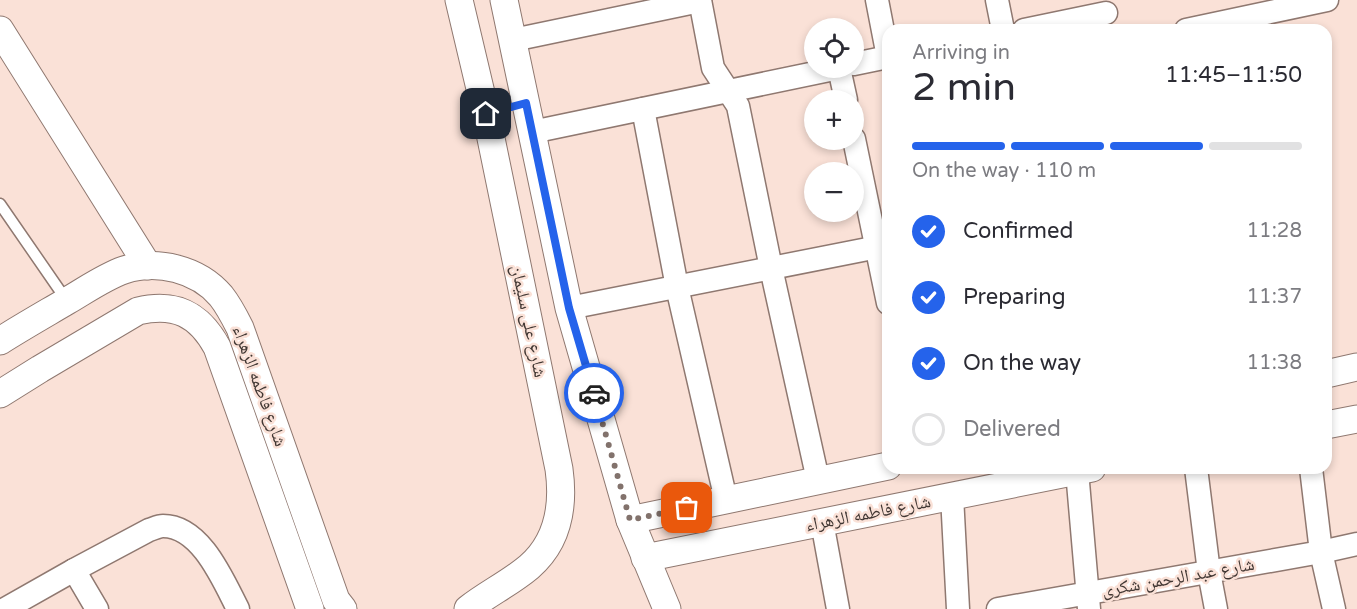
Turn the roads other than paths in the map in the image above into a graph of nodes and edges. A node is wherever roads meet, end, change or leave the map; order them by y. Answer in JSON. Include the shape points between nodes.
{"nodes":[{"id":1,"x":459,"y":0,"type":"edge"},
{"id":2,"x":504,"y":0,"type":"edge"},
{"id":3,"x":877,"y":0,"type":"edge"},
{"id":4,"x":997,"y":0,"type":"edge"},
{"id":5,"x":1327,"y":0,"type":"edge"},
{"id":6,"x":700,"y":1,"type":"edge"},
{"id":7,"x":1106,"y":14,"type":"edge"},
{"id":8,"x":1002,"y":24,"type":"edge"},
{"id":9,"x":1055,"y":24,"type":"edge"},
{"id":10,"x":1214,"y":24,"type":"edge"},
{"id":11,"x":882,"y":26,"type":"edge"},
{"id":12,"x":0,"y":31,"type":"edge"},
{"id":13,"x":513,"y":40,"type":"junction"},
{"id":14,"x":882,"y":58,"type":"edge"},
{"id":15,"x":864,"y":62,"type":"edge"},
{"id":16,"x":804,"y":75,"type":"edge"},
{"id":17,"x":729,"y":90,"type":"junction"},
{"id":18,"x":526,"y":103,"type":"junction"},
{"id":19,"x":642,"y":109,"type":"junction"},
{"id":20,"x":486,"y":114,"type":"junction"},
{"id":21,"x":532,"y":132,"type":"junction"},
{"id":22,"x":857,"y":150,"type":"edge"},
{"id":23,"x":2,"y":210,"type":"edge"},
{"id":24,"x":882,"y":246,"type":"edge"},
{"id":25,"x":148,"y":266,"type":"junction"},
{"id":26,"x":771,"y":268,"type":"junction"},
{"id":27,"x":677,"y":287,"type":"junction"},
{"id":28,"x":67,"y":302,"type":"junction"},
{"id":29,"x":569,"y":308,"type":"junction"},
{"id":30,"x":7,"y":337,"type":"edge"},
{"id":31,"x":40,"y":369,"type":"junction"},
{"id":32,"x":1357,"y":369,"type":"edge"},
{"id":33,"x":1332,"y":373,"type":"edge"},
{"id":34,"x":1357,"y":388,"type":"edge"},
{"id":35,"x":0,"y":394,"type":"edge"},
{"id":36,"x":1357,"y":419,"type":"edge"},
{"id":37,"x":1332,"y":424,"type":"edge"},
{"id":38,"x":882,"y":467,"type":"edge"},
{"id":39,"x":1064,"y":474,"type":"edge"},
{"id":40,"x":1084,"y":474,"type":"edge"},
{"id":41,"x":1197,"y":474,"type":"edge"},
{"id":42,"x":1312,"y":474,"type":"edge"},
{"id":43,"x":818,"y":480,"type":"junction"},
{"id":44,"x":952,"y":496,"type":"junction"},
{"id":45,"x":726,"y":500,"type":"junction"},
{"id":46,"x":630,"y":520,"type":"junction"},
{"id":47,"x":822,"y":522,"type":"junction"},
{"id":48,"x":1357,"y":544,"type":"edge"},
{"id":49,"x":1321,"y":552,"type":"junction"},
{"id":50,"x":645,"y":558,"type":"junction"},
{"id":51,"x":74,"y":570,"type":"junction"},
{"id":52,"x":1209,"y":572,"type":"junction"},
{"id":53,"x":1088,"y":601,"type":"edge"},
{"id":54,"x":466,"y":608,"type":"edge"},
{"id":55,"x":5,"y":609,"type":"edge"},
{"id":56,"x":97,"y":609,"type":"edge"},
{"id":57,"x":238,"y":609,"type":"edge"},
{"id":58,"x":310,"y":609,"type":"edge"},
{"id":59,"x":344,"y":609,"type":"edge"},
{"id":60,"x":667,"y":609,"type":"edge"},
{"id":61,"x":838,"y":609,"type":"edge"},
{"id":62,"x":958,"y":609,"type":"edge"},
{"id":63,"x":998,"y":609,"type":"edge"},
{"id":64,"x":1216,"y":609,"type":"edge"},
{"id":65,"x":1334,"y":609,"type":"edge"}],
"edges":[{"from":1,"to":20,"type":"street","name":"شارع على سليمان"},
{"from":2,"to":13,"type":"street"},
{"from":3,"to":11,"type":"street"},
{"from":4,"to":8,"type":"street"},
{"from":5,"to":10,"type":"street"},
{"from":6,"to":13,"type":"street"},
{"from":6,"to":17,"type":"street","via":[[713,68]]},
{"from":7,"to":9,"type":"street"},
{"from":12,"to":25,"type":"street"},
{"from":13,"to":18,"type":"street"},
{"from":14,"to":15,"type":"street"},
{"from":16,"to":17,"type":"street"},
{"from":17,"to":19,"type":"street"},
{"from":17,"to":26,"type":"street","via":[[738,106]]},
{"from":18,"to":20,"type":"street"},
{"from":18,"to":21,"type":"street"},
{"from":19,"to":21,"type":"street"},
{"from":19,"to":27,"type":"street"},
{"from":20,"to":54,"type":"street","name":"شارع على سليمان","via":[[562,490],[560,511],[544,550],[530,566]]},
{"from":21,"to":29,"type":"street"},
{"from":22,"to":24,"type":"street"},
{"from":23,"to":28,"type":"lane"},
{"from":24,"to":26,"type":"street"},
{"from":25,"to":28,"type":"street","name":"شارع فاطمه الزهراء","via":[[125,270]]},
{"from":25,"to":59,"type":"street","name":"شارع فاطمه الزهراء","via":[[187,272],[219,294],[231,310],[336,600]]},
{"from":26,"to":27,"type":"street"},
{"from":26,"to":43,"type":"street"},
{"from":27,"to":29,"type":"street"},
{"from":27,"to":45,"type":"street"},
{"from":28,"to":30,"type":"street","name":"شارع فاطمه الزهراء"},
{"from":29,"to":46,"type":"street"},
{"from":30,"to":31,"type":"street"},
{"from":31,"to":35,"type":"street","name":"شارع فاطمه الزهراء"},
{"from":31,"to":58,"type":"street","name":"شارع فاطمه الزهراء","via":[[138,311],[170,308],[198,321],[217,347]]},
{"from":32,"to":33,"type":"street"},
{"from":32,"to":34,"type":"street","via":[[1349,379]]},
{"from":36,"to":37,"type":"street"},
{"from":38,"to":43,"type":"street"},
{"from":39,"to":44,"type":"street","name":"شارع فاطمه الزهراء"},
{"from":40,"to":53,"type":"street"},
{"from":41,"to":52,"type":"street"},
{"from":42,"to":49,"type":"street"},
{"from":43,"to":45,"type":"street"},
{"from":44,"to":47,"type":"street","name":"شارع فاطمه الزهراء"},
{"from":44,"to":62,"type":"street"},
{"from":45,"to":46,"type":"street"},
{"from":46,"to":50,"type":"street"},
{"from":47,"to":50,"type":"street","name":"شارع فاطمه الزهراء"},
{"from":47,"to":61,"type":"street"},
{"from":48,"to":49,"type":"street","name":"شارع عبد الرحمن شكرى"},
{"from":49,"to":52,"type":"street","name":"شارع عبد الرحمن شكرى"},
{"from":49,"to":65,"type":"street"},
{"from":50,"to":60,"type":"street"},
{"from":51,"to":55,"type":"street"},
{"from":51,"to":56,"type":"street"},
{"from":51,"to":57,"type":"street","via":[[149,530],[162,526],[180,529],[211,558]]},
{"from":52,"to":53,"type":"street","name":"شارع عبد الرحمن شكرى"},
{"from":52,"to":64,"type":"street"},
{"from":53,"to":63,"type":"street","name":"شارع عبد الرحمن شكرى"}]}
